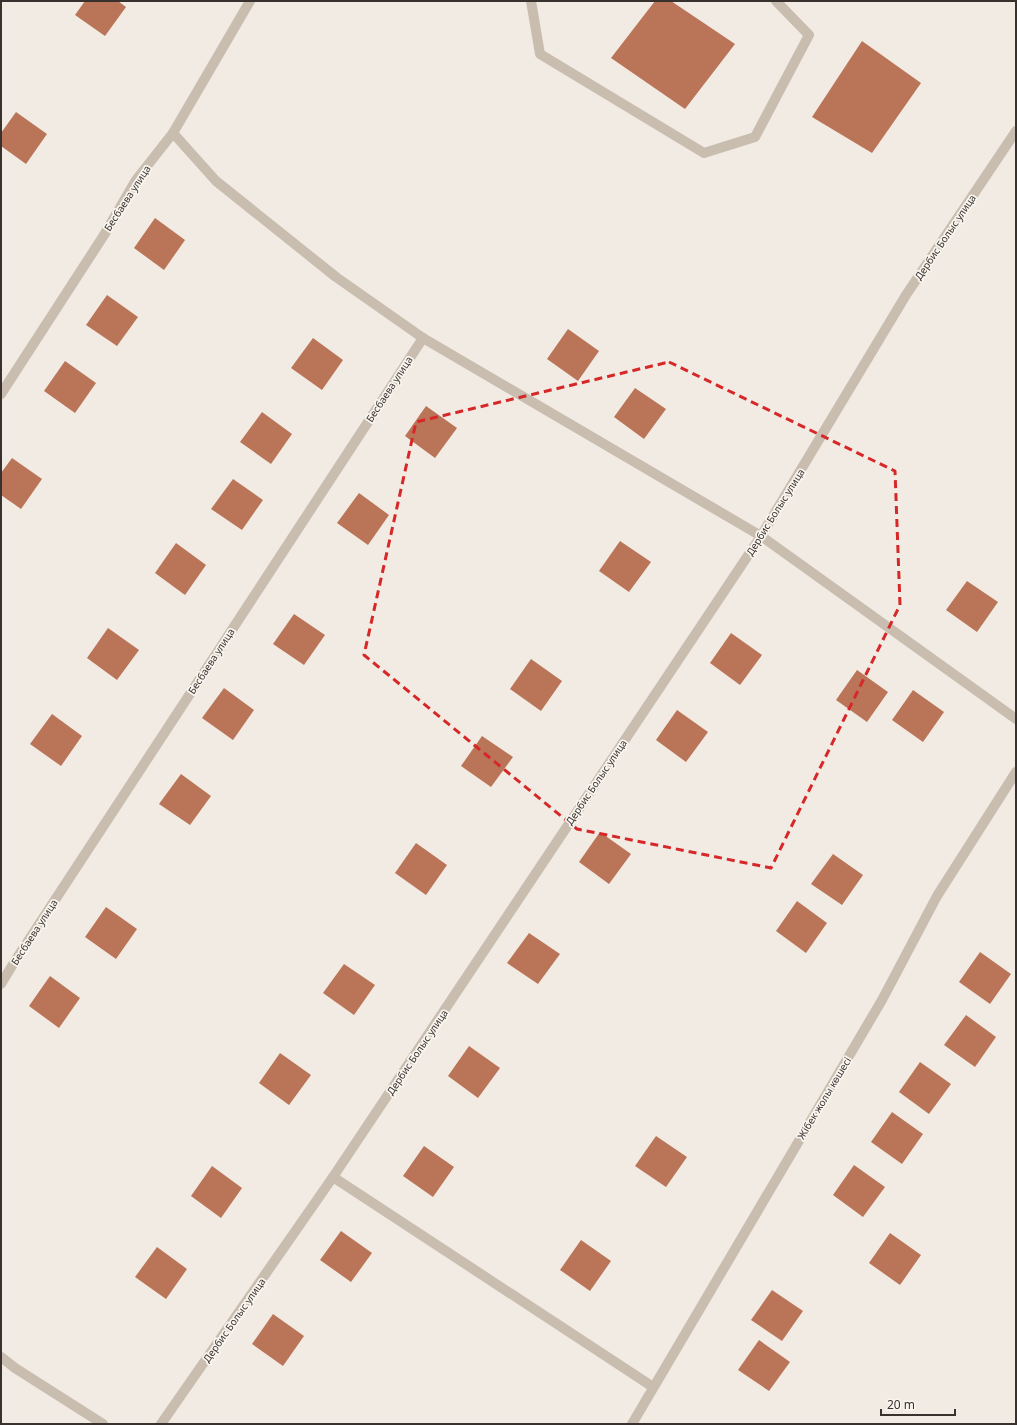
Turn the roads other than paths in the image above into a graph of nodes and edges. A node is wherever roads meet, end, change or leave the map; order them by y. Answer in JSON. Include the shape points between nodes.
{"nodes":[{"id":1,"x":250,"y":1,"type":"edge"},
{"id":2,"x":532,"y":1,"type":"edge"},
{"id":3,"x":776,"y":1,"type":"edge"},
{"id":4,"x":1016,"y":131,"type":"edge"},
{"id":5,"x":173,"y":133,"type":"junction"},
{"id":6,"x":423,"y":338,"type":"junction"},
{"id":7,"x":1,"y":394,"type":"edge"},
{"id":8,"x":761,"y":536,"type":"junction"},
{"id":9,"x":1016,"y":719,"type":"edge"},
{"id":10,"x":1016,"y":772,"type":"edge"},
{"id":11,"x":1,"y":984,"type":"edge"},
{"id":12,"x":334,"y":1177,"type":"junction"},
{"id":13,"x":1,"y":1357,"type":"edge"},
{"id":14,"x":653,"y":1387,"type":"junction"},
{"id":15,"x":103,"y":1424,"type":"edge"},
{"id":16,"x":162,"y":1424,"type":"edge"},
{"id":17,"x":632,"y":1424,"type":"edge"}],
"edges":[{"from":1,"to":5,"type":"street","name":"Бесбаева улица"},
{"from":2,"to":3,"type":"street","via":[[540,54],[704,153],[754,137],[809,35]]},
{"from":4,"to":8,"type":"street","name":"Дербис Болыс улица","via":[[906,296]]},
{"from":5,"to":6,"type":"street","via":[[216,181],[336,278]]},
{"from":5,"to":7,"type":"street","name":"Бесбаева улица","via":[[136,180],[104,235]]},
{"from":6,"to":8,"type":"street"},
{"from":6,"to":11,"type":"street","name":"Бесбаева улица"},
{"from":8,"to":9,"type":"street"},
{"from":8,"to":12,"type":"street","name":"Дербис Болыс улица"},
{"from":10,"to":14,"type":"street","name":"Жібек жолы көшесі","via":[[938,896],[882,1000]]},
{"from":12,"to":14,"type":"street"},
{"from":12,"to":16,"type":"street","name":"Дербис Болыс улица"},
{"from":13,"to":15,"type":"street"},
{"from":14,"to":17,"type":"street","name":"Жібек жолы көшесі"}]}
